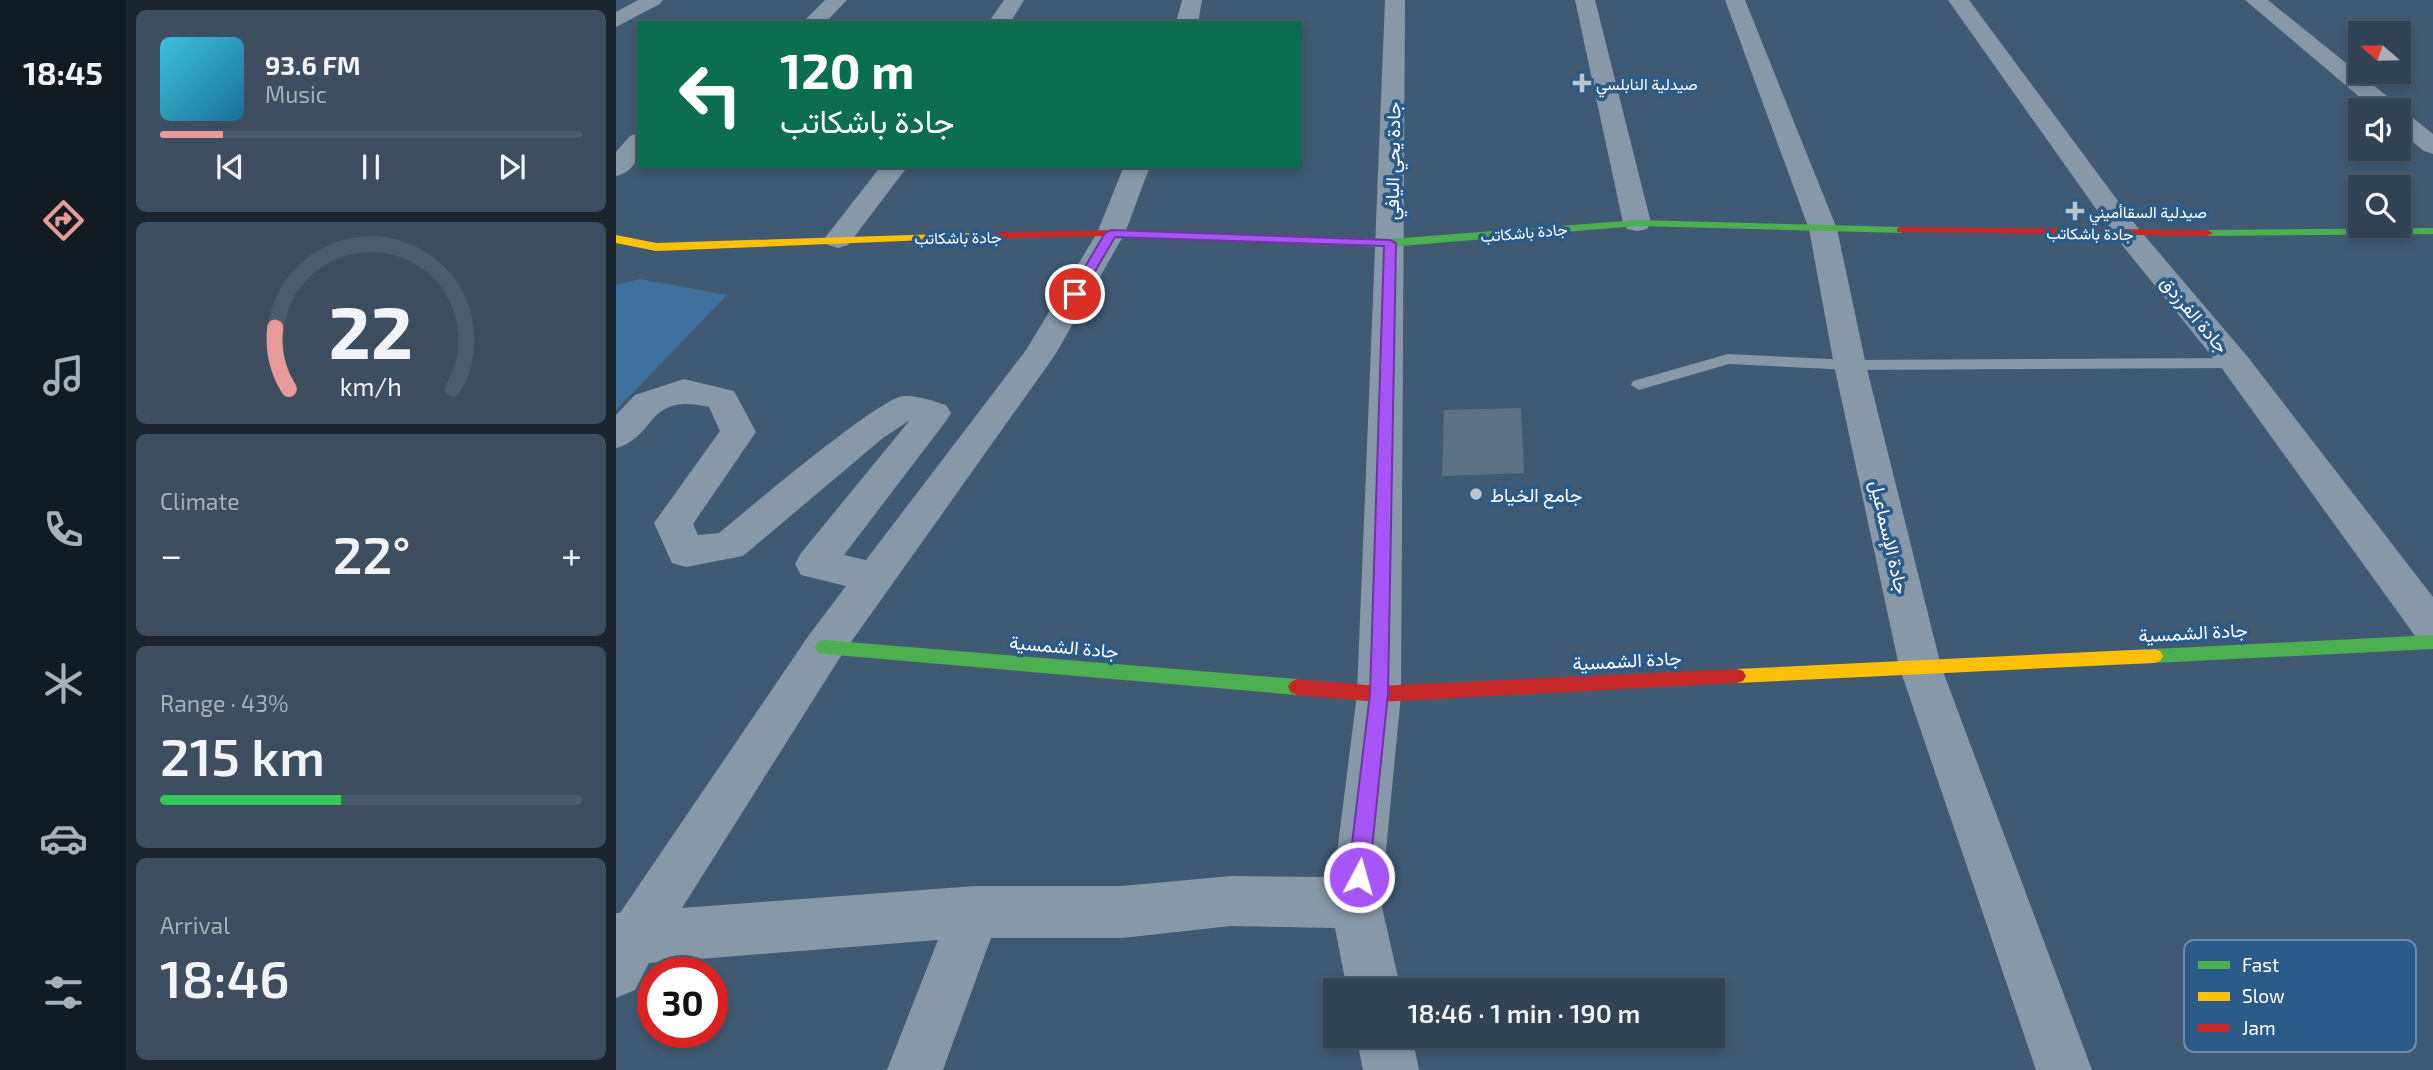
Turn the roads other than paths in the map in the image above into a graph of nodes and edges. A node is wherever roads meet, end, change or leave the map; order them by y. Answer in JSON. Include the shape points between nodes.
{"nodes":[{"id":1,"x":653,"y":0,"type":"edge"},
{"id":2,"x":837,"y":0,"type":"edge"},
{"id":3,"x":1014,"y":0,"type":"edge"},
{"id":4,"x":1192,"y":0,"type":"edge"},
{"id":5,"x":1395,"y":0,"type":"edge"},
{"id":6,"x":1586,"y":0,"type":"edge"},
{"id":7,"x":1735,"y":0,"type":"edge"},
{"id":8,"x":1958,"y":0,"type":"edge"},
{"id":9,"x":2255,"y":0,"type":"edge"},
{"id":10,"x":616,"y":21,"type":"edge"},
{"id":11,"x":815,"y":21,"type":"edge"},
{"id":12,"x":1000,"y":21,"type":"edge"},
{"id":13,"x":1187,"y":21,"type":"edge"},
{"id":14,"x":2374,"y":98,"type":"edge"},
{"id":15,"x":2411,"y":129,"type":"edge"},
{"id":16,"x":637,"y":143,"type":"edge"},
{"id":17,"x":2433,"y":146,"type":"edge"},
{"id":18,"x":616,"y":168,"type":"edge"},
{"id":19,"x":893,"y":168,"type":"edge"},
{"id":20,"x":1136,"y":168,"type":"edge"},
{"id":21,"x":1637,"y":223,"type":"junction"},
{"id":22,"x":1823,"y":229,"type":"junction"},
{"id":23,"x":2433,"y":231,"type":"edge"},
{"id":24,"x":1111,"y":233,"type":"junction"},
{"id":25,"x":2128,"y":234,"type":"junction"},
{"id":26,"x":616,"y":239,"type":"edge"},
{"id":27,"x":838,"y":239,"type":"junction"},
{"id":28,"x":1390,"y":243,"type":"junction"},
{"id":29,"x":2235,"y":363,"type":"junction"},
{"id":30,"x":1850,"y":365,"type":"junction"},
{"id":31,"x":1639,"y":385,"type":"dead end"},
{"id":32,"x":616,"y":436,"type":"edge"},
{"id":33,"x":876,"y":577,"type":"junction"},
{"id":34,"x":2433,"y":628,"type":"edge"},
{"id":35,"x":2433,"y":642,"type":"edge"},
{"id":36,"x":824,"y":647,"type":"junction"},
{"id":37,"x":1920,"y":666,"type":"junction"},
{"id":38,"x":1379,"y":694,"type":"junction"},
{"id":39,"x":1356,"y":902,"type":"junction"},
{"id":40,"x":975,"y":912,"type":"junction"},
{"id":41,"x":622,"y":950,"type":"edge"},
{"id":42,"x":1372,"y":978,"type":"edge"},
{"id":43,"x":1386,"y":1048,"type":"edge"},
{"id":44,"x":915,"y":1070,"type":"edge"},
{"id":45,"x":1391,"y":1070,"type":"edge"},
{"id":46,"x":2064,"y":1070,"type":"edge"}],
"edges":[{"from":1,"to":10,"type":"street"},
{"from":2,"to":11,"type":"street"},
{"from":3,"to":12,"type":"street"},
{"from":4,"to":13,"type":"street"},
{"from":5,"to":28,"type":"street","name":"جادة يحي اليافي"},
{"from":6,"to":21,"type":"street"},
{"from":7,"to":22,"type":"street","name":"جادة الإسماعيل"},
{"from":8,"to":25,"type":"street","name":"جادة الفرزدق"},
{"from":9,"to":14,"type":"street"},
{"from":15,"to":17,"type":"street"},
{"from":16,"to":18,"type":"street"},
{"from":19,"to":27,"type":"street"},
{"from":20,"to":24,"type":"street"},
{"from":21,"to":22,"type":"street","name":"جادة باشكاتب"},
{"from":21,"to":28,"type":"street","name":"جادة باشكاتب"},
{"from":22,"to":25,"type":"street","name":"جادة باشكاتب"},
{"from":22,"to":30,"type":"street","name":"جادة الإسماعيل"},
{"from":23,"to":25,"type":"street","name":"جادة باشكاتب"},
{"from":24,"to":27,"type":"street","name":"جادة باشكاتب"},
{"from":24,"to":28,"type":"street","name":"جادة باشكاتب"},
{"from":24,"to":33,"type":"street","via":[[1039,355]]},
{"from":25,"to":29,"type":"street","name":"جادة الفرزدق"},
{"from":26,"to":27,"type":"street","name":"جادة باشكاتب","via":[[656,247]]},
{"from":28,"to":38,"type":"street","name":"جادة يحي اليافي"},
{"from":29,"to":30,"type":"lane"},
{"from":29,"to":34,"type":"street","name":"جادة الفرزدق"},
{"from":30,"to":31,"type":"lane","via":[[1728,359]]},
{"from":30,"to":37,"type":"street","name":"جادة الإسماعيل"},
{"from":32,"to":33,"type":"street","via":[[647,403],[684,390],[722,399],[738,432],[673,523],[685,552],[729,546],[904,407],[934,413],[815,564]]},
{"from":33,"to":36,"type":"street"},
{"from":35,"to":37,"type":"street","name":"جادة الشمسية"},
{"from":36,"to":38,"type":"street","name":"جادة الشمسية"},
{"from":36,"to":41,"type":"street"},
{"from":37,"to":38,"type":"street","name":"جادة الشمسية"},
{"from":37,"to":46,"type":"street","name":"جادة الإسماعيل"},
{"from":38,"to":39,"type":"street","name":"جادة يحي اليافي"},
{"from":39,"to":40,"type":"street","via":[[1231,901],[1122,912]]},
{"from":39,"to":42,"type":"street","name":"جادة يحي اليافي"},
{"from":40,"to":41,"type":"street"},
{"from":40,"to":44,"type":"street"},
{"from":43,"to":45,"type":"street"}]}
